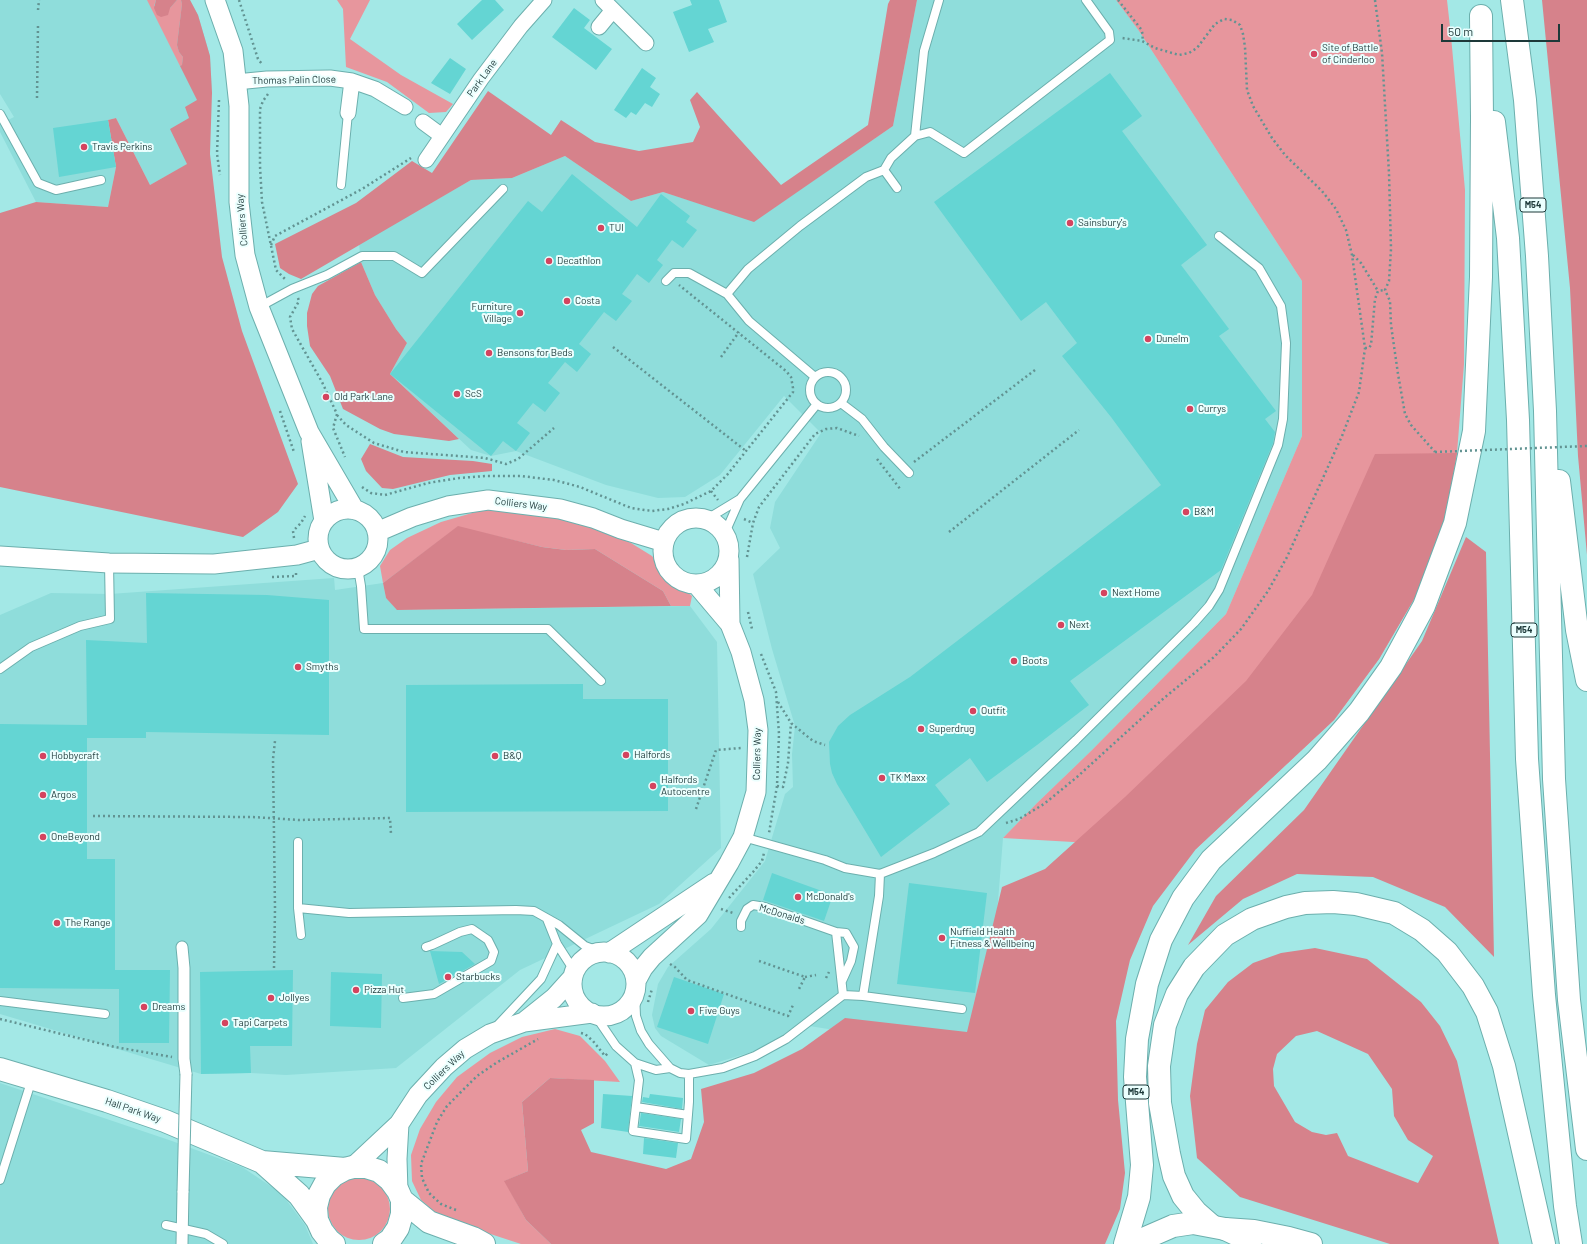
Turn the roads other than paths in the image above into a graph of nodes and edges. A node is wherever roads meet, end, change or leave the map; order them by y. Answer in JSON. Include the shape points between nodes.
{"nodes":[{"id":1,"x":215,"y":0,"type":"edge"},
{"id":2,"x":544,"y":0,"type":"edge"},
{"id":3,"x":939,"y":0,"type":"edge"},
{"id":4,"x":1086,"y":0,"type":"edge"},
{"id":5,"x":1512,"y":0,"type":"edge"},
{"id":6,"x":608,"y":5,"type":"edge"},
{"id":7,"x":1480,"y":8,"type":"edge"},
{"id":8,"x":599,"y":27,"type":"dead end"},
{"id":9,"x":646,"y":43,"type":"dead end"},
{"id":10,"x":352,"y":81,"type":"junction"},
{"id":11,"x":236,"y":82,"type":"junction"},
{"id":12,"x":405,"y":107,"type":"dead end"},
{"id":13,"x":348,"y":113,"type":"joint"},
{"id":14,"x":0,"y":114,"type":"edge"},
{"id":15,"x":423,"y":122,"type":"dead end"},
{"id":16,"x":442,"y":136,"type":"junction"},
{"id":17,"x":914,"y":136,"type":"junction"},
{"id":18,"x":426,"y":160,"type":"dead end"},
{"id":19,"x":884,"y":170,"type":"junction"},
{"id":20,"x":101,"y":180,"type":"dead end"},
{"id":21,"x":341,"y":185,"type":"dead end"},
{"id":22,"x":897,"y":188,"type":"dead end"},
{"id":23,"x":503,"y":189,"type":"dead end"},
{"id":24,"x":1219,"y":236,"type":"dead end"},
{"id":25,"x":668,"y":279,"type":"road end"},
{"id":26,"x":727,"y":294,"type":"junction"},
{"id":27,"x":259,"y":307,"type":"junction"},
{"id":28,"x":815,"y":377,"type":"junction"},
{"id":29,"x":841,"y":403,"type":"junction"},
{"id":30,"x":817,"y":404,"type":"junction"},
{"id":31,"x":1545,"y":411,"type":"junction"},
{"id":32,"x":309,"y":432,"type":"junction"},
{"id":33,"x":909,"y":473,"type":"dead end"},
{"id":34,"x":740,"y":499,"type":"junction"},
{"id":35,"x":354,"y":509,"type":"junction"},
{"id":36,"x":707,"y":519,"type":"junction"},
{"id":37,"x":324,"y":521,"type":"junction"},
{"id":38,"x":377,"y":532,"type":"junction"},
{"id":39,"x":725,"y":533,"type":"junction"},
{"id":40,"x":664,"y":542,"type":"junction"},
{"id":41,"x":319,"y":549,"type":"junction"},
{"id":42,"x":0,"y":556,"type":"edge"},
{"id":43,"x":738,"y":559,"type":"junction"},
{"id":44,"x":110,"y":563,"type":"junction"},
{"id":45,"x":358,"y":568,"type":"junction"},
{"id":46,"x":697,"y":585,"type":"junction"},
{"id":47,"x":730,"y":624,"type":"junction"},
{"id":48,"x":0,"y":669,"type":"edge"},
{"id":49,"x":1587,"y":680,"type":"edge"},
{"id":50,"x":601,"y":681,"type":"dead end"},
{"id":51,"x":743,"y":837,"type":"junction"},
{"id":52,"x":298,"y":842,"type":"dead end"},
{"id":53,"x":880,"y":874,"type":"junction"},
{"id":54,"x":718,"y":880,"type":"junction"},
{"id":55,"x":298,"y":908,"type":"junction"},
{"id":56,"x":547,"y":919,"type":"junction"},
{"id":57,"x":741,"y":927,"type":"dead end"},
{"id":58,"x":836,"y":932,"type":"junction"},
{"id":59,"x":301,"y":935,"type":"dead end"},
{"id":60,"x":557,"y":944,"type":"junction"},
{"id":61,"x":182,"y":947,"type":"dead end"},
{"id":62,"x":426,"y":947,"type":"dead end"},
{"id":63,"x":605,"y":952,"type":"junction"},
{"id":64,"x":574,"y":975,"type":"junction"},
{"id":65,"x":842,"y":981,"type":"junction"},
{"id":66,"x":641,"y":986,"type":"junction"},
{"id":67,"x":843,"y":995,"type":"junction"},
{"id":68,"x":864,"y":996,"type":"junction"},
{"id":69,"x":403,"y":998,"type":"dead end"},
{"id":70,"x":0,"y":1001,"type":"edge"},
{"id":71,"x":962,"y":1009,"type":"dead end"},
{"id":72,"x":105,"y":1014,"type":"dead end"},
{"id":73,"x":594,"y":1014,"type":"junction"},
{"id":74,"x":524,"y":1022,"type":"junction"},
{"id":75,"x":490,"y":1034,"type":"junction"},
{"id":76,"x":635,"y":1063,"type":"junction"},
{"id":77,"x":670,"y":1068,"type":"junction"},
{"id":78,"x":0,"y":1069,"type":"edge"},
{"id":79,"x":690,"y":1074,"type":"junction"},
{"id":80,"x":32,"y":1078,"type":"junction"},
{"id":81,"x":636,"y":1107,"type":"junction"},
{"id":82,"x":688,"y":1115,"type":"junction"},
{"id":83,"x":399,"y":1124,"type":"junction"},
{"id":84,"x":1587,"y":1149,"type":"edge"},
{"id":85,"x":262,"y":1162,"type":"junction"},
{"id":86,"x":349,"y":1168,"type":"junction"},
{"id":87,"x":0,"y":1180,"type":"edge"},
{"id":88,"x":400,"y":1196,"type":"junction"},
{"id":89,"x":166,"y":1225,"type":"dead end"},
{"id":90,"x":182,"y":1228,"type":"junction"},
{"id":91,"x":1219,"y":1228,"type":"junction"},
{"id":92,"x":324,"y":1235,"type":"edge"},
{"id":93,"x":182,"y":1244,"type":"edge"},
{"id":94,"x":223,"y":1244,"type":"edge"},
{"id":95,"x":384,"y":1244,"type":"edge"},
{"id":96,"x":484,"y":1244,"type":"edge"},
{"id":97,"x":1125,"y":1244,"type":"edge"},
{"id":98,"x":1136,"y":1244,"type":"edge"},
{"id":99,"x":1250,"y":1244,"type":"edge"},
{"id":100,"x":1311,"y":1244,"type":"edge"},
{"id":101,"x":1544,"y":1244,"type":"edge"},
{"id":102,"x":1571,"y":1244,"type":"edge"}],
"edges":[{"from":1,"to":11,"type":"street","name":"Colliers Way","via":[[233,51]]},
{"from":2,"to":16,"type":"street","name":"Park Lane","via":[[481,79]]},
{"from":3,"to":17,"type":"lane","via":[[924,51]]},
{"from":4,"to":17,"type":"lane","via":[[1109,32],[1110,40],[964,152],[930,132]]},
{"from":5,"to":31,"type":"main road","number":"M54","via":[[1525,100]]},
{"from":6,"to":8,"type":"street"},
{"from":6,"to":9,"type":"street"},
{"from":7,"to":97,"type":"main road","number":"M54","via":[[1482,277],[1475,424],[1455,522],[1424,606],[1391,667],[1359,712],[1317,760],[1211,860],[1183,898],[1161,940],[1146,984],[1137,1039],[1135,1077],[1142,1165],[1139,1197]]},
{"from":7,"to":102,"type":"main road","number":"M54","via":[[1508,238],[1518,420],[1527,759],[1544,995]]},
{"from":10,"to":11,"type":"street","name":"Thomas Palin Close","via":[[330,78]]},
{"from":10,"to":12,"type":"street","name":"Thomas Palin Close","via":[[375,89]]},
{"from":10,"to":13,"type":"street"},
{"from":11,"to":27,"type":"street","name":"Colliers Way","via":[[244,255]]},
{"from":13,"to":21,"type":"lane"},
{"from":14,"to":20,"type":"lane","via":[[38,183],[56,190]]},
{"from":15,"to":16,"type":"street"},
{"from":16,"to":18,"type":"street","name":"Park Lane"},
{"from":17,"to":19,"type":"lane","via":[[891,158]]},
{"from":19,"to":22,"type":"lane"},
{"from":19,"to":26,"type":"lane","via":[[866,177],[800,226],[748,269]]},
{"from":23,"to":27,"type":"lane","via":[[422,273],[394,256],[362,256]]},
{"from":24,"to":53,"type":"lane","via":[[1259,268],[1281,306],[1286,343],[1283,419],[1278,445],[1219,590],[1194,623],[979,832]]},
{"from":25,"to":26,"type":"lane","via":[[674,273],[689,273]]},
{"from":26,"to":28,"type":"lane","via":[[749,321]]},
{"from":27,"to":32,"type":"street","name":"Colliers Way"},
{"from":28,"to":29,"type":"lane","via":[[831,371],[841,376],[846,387]]},
{"from":28,"to":30,"type":"lane","via":[[811,394]]},
{"from":29,"to":30,"type":"lane","via":[[827,408]]},
{"from":29,"to":33,"type":"lane","via":[[862,419]]},
{"from":30,"to":34,"type":"lane"},
{"from":31,"to":49,"type":"main road","number":"M54","via":[[1559,484],[1577,630]]},
{"from":31,"to":84,"type":"main road","number":"M54","via":[[1554,778],[1569,1000]]},
{"from":32,"to":35,"type":"street","name":"Colliers Way"},
{"from":32,"to":37,"type":"street","name":"Colliers Way"},
{"from":34,"to":36,"type":"lane"},
{"from":34,"to":39,"type":"lane"},
{"from":35,"to":37,"type":"street","via":[[337,511]]},
{"from":35,"to":38,"type":"street","name":"Colliers Way","via":[[369,517]]},
{"from":36,"to":39,"type":"street"},
{"from":36,"to":40,"type":"street","via":[[685,519],[668,532]]},
{"from":37,"to":41,"type":"street","name":"Colliers Way","via":[[318,534]]},
{"from":38,"to":40,"type":"street","name":"Colliers Way","via":[[412,517],[448,506],[488,500],[560,509]]},
{"from":38,"to":45,"type":"street","via":[[375,553],[366,564]]},
{"from":39,"to":43,"type":"street","name":"Colliers Way"},
{"from":40,"to":46,"type":"street","via":[[664,563],[670,572],[687,584]]},
{"from":41,"to":44,"type":"street","via":[[297,555],[214,564]]},
{"from":41,"to":45,"type":"street","via":[[323,558],[330,564],[344,569]]},
{"from":42,"to":44,"type":"street"},
{"from":43,"to":46,"type":"street","via":[[718,577],[708,583]]},
{"from":43,"to":47,"type":"street","name":"Colliers Way"},
{"from":44,"to":48,"type":"lane","via":[[110,619],[80,626],[31,646]]},
{"from":45,"to":50,"type":"lane","via":[[364,629],[548,629]]},
{"from":46,"to":47,"type":"street","name":"Colliers Way"},
{"from":47,"to":51,"type":"street","name":"Colliers Way","via":[[741,652],[754,700],[758,730],[756,792]]},
{"from":51,"to":53,"type":"lane","via":[[845,868]]},
{"from":51,"to":54,"type":"street","name":"Colliers Way"},
{"from":52,"to":55,"type":"lane"},
{"from":53,"to":68,"type":"lane"},
{"from":54,"to":63,"type":"street","name":"Colliers Way"},
{"from":54,"to":66,"type":"street","name":"Colliers Way","via":[[698,915],[643,968]]},
{"from":55,"to":56,"type":"lane","via":[[349,913],[516,910],[534,911]]},
{"from":55,"to":59,"type":"lane"},
{"from":56,"to":60,"type":"lane"},
{"from":56,"to":63,"type":"lane","via":[[559,925],[585,946]]},
{"from":57,"to":58,"type":"lane","name":"McDonalds","via":[[746,909],[753,905],[765,906]]},
{"from":58,"to":65,"type":"lane","name":"McDonalds"},
{"from":58,"to":65,"type":"lane","name":"McDonalds","via":[[846,933],[854,947]]},
{"from":60,"to":64,"type":"lane"},
{"from":60,"to":75,"type":"lane","via":[[541,979]]},
{"from":61,"to":90,"type":"street","bridge":true,"via":[[186,1074]]},
{"from":62,"to":69,"type":"lane","via":[[472,929],[488,940],[494,952],[491,961],[434,994]]},
{"from":63,"to":64,"type":"street","name":"Colliers Way","via":[[585,958]]},
{"from":63,"to":66,"type":"street","via":[[619,956],[627,962]]},
{"from":64,"to":73,"type":"street","via":[[574,995],[584,1009]]},
{"from":64,"to":74,"type":"street","name":"Colliers Way","via":[[554,998]]},
{"from":65,"to":67,"type":"lane","name":"McDonalds"},
{"from":66,"to":73,"type":"street","name":"Colliers Way","via":[[626,1007],[619,1012],[612,1015]]},
{"from":66,"to":77,"type":"lane","via":[[636,1016],[641,1031]]},
{"from":67,"to":68,"type":"lane"},
{"from":67,"to":79,"type":"lane","via":[[786,1039],[755,1056],[723,1068]]},
{"from":68,"to":71,"type":"lane"},
{"from":70,"to":72,"type":"lane"},
{"from":73,"to":74,"type":"street","name":"Colliers Way"},
{"from":73,"to":76,"type":"lane","via":[[616,1046]]},
{"from":74,"to":75,"type":"street","name":"Colliers Way"},
{"from":75,"to":83,"type":"street","name":"Colliers Way","via":[[465,1049],[444,1067],[418,1095]]},
{"from":76,"to":77,"type":"lane","via":[[656,1070]]},
{"from":76,"to":81,"type":"lane","via":[[639,1080]]},
{"from":77,"to":79,"type":"lane"},
{"from":78,"to":80,"type":"main road","name":"Hall Park Way"},
{"from":79,"to":82,"type":"lane"},
{"from":80,"to":85,"type":"main road","name":"Hall Park Way","via":[[165,1121]]},
{"from":80,"to":87,"type":"lane"},
{"from":81,"to":82,"type":"lane"},
{"from":81,"to":82,"type":"lane","via":[[633,1131],[686,1139]]},
{"from":83,"to":86,"type":"street","name":"Colliers Way"},
{"from":83,"to":88,"type":"street","name":"Colliers Way","via":[[397,1159]]},
{"from":85,"to":86,"type":"main road","name":"Hall Park Way"},
{"from":85,"to":92,"type":"main road","name":"Hall Park Way","via":[[299,1195]]},
{"from":86,"to":88,"type":"main road","name":"Hall Park Way","via":[[366,1167],[380,1171],[390,1180]]},
{"from":86,"to":92,"type":"main road","via":[[334,1175],[319,1195],[316,1207]]},
{"from":88,"to":95,"type":"main road","via":[[402,1214],[398,1228]]},
{"from":88,"to":96,"type":"main road","via":[[429,1222]]},
{"from":89,"to":90,"type":"lane"},
{"from":90,"to":93,"type":"street"},
{"from":90,"to":94,"type":"lane","via":[[206,1234]]},
{"from":91,"to":98,"type":"main road","via":[[1193,1223],[1173,1226]]},
{"from":91,"to":99,"type":"main road","via":[[1244,1238]]},
{"from":91,"to":100,"type":"main road","via":[[1254,1231]]},
{"from":91,"to":101,"type":"main road","number":"M54","via":[[1196,1212],[1183,1196],[1174,1176],[1160,1103],[1159,1066],[1165,1025],[1177,994],[1194,967],[1226,935],[1252,919],[1286,907],[1333,902],[1356,904],[1394,914],[1416,927],[1447,952],[1473,986],[1487,1012],[1504,1066]]}]}
